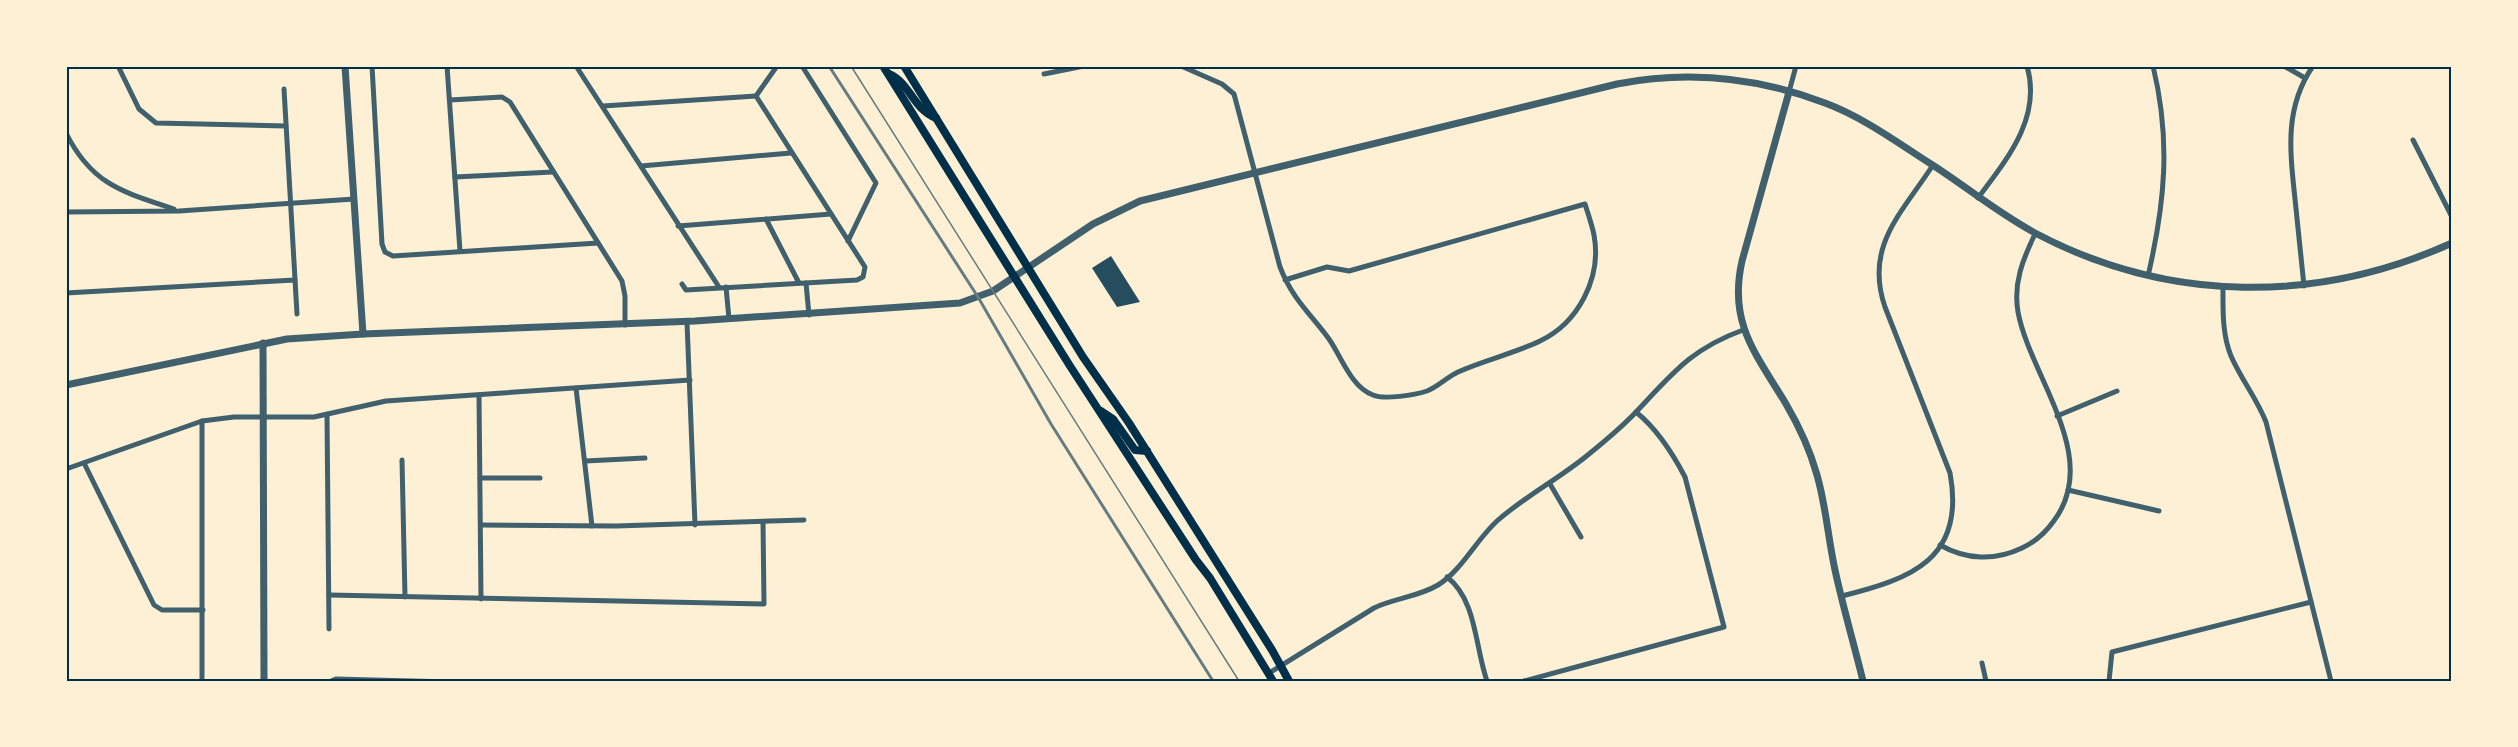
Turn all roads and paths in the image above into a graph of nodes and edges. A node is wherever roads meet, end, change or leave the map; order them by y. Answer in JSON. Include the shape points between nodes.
{"nodes":[{"id":1,"x":118,"y":66,"type":"edge"},
{"id":2,"x":345,"y":66,"type":"edge"},
{"id":3,"x":372,"y":66,"type":"edge"},
{"id":4,"x":447,"y":66,"type":"edge"},
{"id":5,"x":576,"y":66,"type":"edge"},
{"id":6,"x":777,"y":66,"type":"edge"},
{"id":7,"x":802,"y":66,"type":"edge"},
{"id":8,"x":904,"y":66,"type":"edge"},
{"id":9,"x":1084,"y":66,"type":"edge"},
{"id":10,"x":1182,"y":66,"type":"edge"},
{"id":11,"x":1796,"y":66,"type":"edge"},
{"id":12,"x":2027,"y":66,"type":"edge"},
{"id":13,"x":2153,"y":66,"type":"edge"},
{"id":14,"x":2284,"y":66,"type":"edge"},
{"id":15,"x":2313,"y":66,"type":"edge"},
{"id":16,"x":886,"y":70,"type":"edge"},
{"id":17,"x":1044,"y":74,"type":"dead end"},
{"id":18,"x":2304,"y":78,"type":"junction"},
{"id":19,"x":284,"y":89,"type":"dead end"},
{"id":20,"x":1789,"y":92,"type":"junction"},
{"id":21,"x":756,"y":96,"type":"junction"},
{"id":22,"x":450,"y":100,"type":"junction"},
{"id":23,"x":603,"y":106,"type":"junction"},
{"id":24,"x":937,"y":118,"type":"junction"},
{"id":25,"x":286,"y":126,"type":"junction"},
{"id":26,"x":66,"y":133,"type":"edge"},
{"id":27,"x":2413,"y":140,"type":"dead end"},
{"id":28,"x":791,"y":153,"type":"junction"},
{"id":29,"x":1933,"y":165,"type":"junction"},
{"id":30,"x":640,"y":166,"type":"junction"},
{"id":31,"x":553,"y":172,"type":"junction"},
{"id":32,"x":1256,"y":172,"type":"junction"},
{"id":33,"x":455,"y":177,"type":"junction"},
{"id":34,"x":1978,"y":198,"type":"junction"},
{"id":35,"x":354,"y":199,"type":"junction"},
{"id":36,"x":290,"y":205,"type":"junction"},
{"id":37,"x":179,"y":211,"type":"junction"},
{"id":38,"x":66,"y":212,"type":"edge"},
{"id":39,"x":831,"y":214,"type":"junction"},
{"id":40,"x":2452,"y":217,"type":"edge"},
{"id":41,"x":766,"y":219,"type":"junction"},
{"id":42,"x":678,"y":226,"type":"junction"},
{"id":43,"x":2036,"y":234,"type":"junction"},
{"id":44,"x":848,"y":241,"type":"junction"},
{"id":45,"x":598,"y":243,"type":"junction"},
{"id":46,"x":2452,"y":243,"type":"edge"},
{"id":47,"x":460,"y":251,"type":"junction"},
{"id":48,"x":1029,"y":268,"type":"junction"},
{"id":49,"x":2148,"y":276,"type":"junction"},
{"id":50,"x":1014,"y":278,"type":"junction"},
{"id":51,"x":295,"y":280,"type":"junction"},
{"id":52,"x":1285,"y":280,"type":"junction"},
{"id":53,"x":806,"y":282,"type":"junction"},
{"id":54,"x":799,"y":283,"type":"junction"},
{"id":55,"x":682,"y":284,"type":"dead end"},
{"id":56,"x":2304,"y":286,"type":"junction"},
{"id":57,"x":722,"y":287,"type":"junction"},
{"id":58,"x":2223,"y":287,"type":"junction"},
{"id":59,"x":66,"y":293,"type":"edge"},
{"id":60,"x":297,"y":314,"type":"dead end"},
{"id":61,"x":809,"y":315,"type":"junction"},
{"id":62,"x":729,"y":319,"type":"junction"},
{"id":63,"x":687,"y":321,"type":"junction"},
{"id":64,"x":625,"y":325,"type":"junction"},
{"id":65,"x":1743,"y":330,"type":"junction"},
{"id":66,"x":363,"y":334,"type":"junction"},
{"id":67,"x":263,"y":344,"type":"junction"},
{"id":68,"x":690,"y":380,"type":"junction"},
{"id":69,"x":66,"y":385,"type":"edge"},
{"id":70,"x":576,"y":388,"type":"junction"},
{"id":71,"x":2117,"y":391,"type":"dead end"},
{"id":72,"x":479,"y":395,"type":"junction"},
{"id":73,"x":1097,"y":409,"type":"junction"},
{"id":74,"x":1636,"y":412,"type":"junction"},
{"id":75,"x":327,"y":414,"type":"junction"},
{"id":76,"x":2057,"y":416,"type":"junction"},
{"id":77,"x":265,"y":418,"type":"junction"},
{"id":78,"x":202,"y":421,"type":"junction"},
{"id":79,"x":1147,"y":451,"type":"junction"},
{"id":80,"x":645,"y":458,"type":"dead end"},
{"id":81,"x":402,"y":460,"type":"dead end"},
{"id":82,"x":585,"y":461,"type":"junction"},
{"id":83,"x":84,"y":463,"type":"junction"},
{"id":84,"x":66,"y":469,"type":"edge"},
{"id":85,"x":480,"y":478,"type":"junction"},
{"id":86,"x":540,"y":478,"type":"dead end"},
{"id":87,"x":1550,"y":484,"type":"junction"},
{"id":88,"x":2068,"y":490,"type":"junction"},
{"id":89,"x":2158,"y":511,"type":"dead end"},
{"id":90,"x":804,"y":520,"type":"dead end"},
{"id":91,"x":763,"y":522,"type":"junction"},
{"id":92,"x":481,"y":525,"type":"junction"},
{"id":93,"x":695,"y":525,"type":"junction"},
{"id":94,"x":592,"y":526,"type":"junction"},
{"id":95,"x":1581,"y":537,"type":"dead end"},
{"id":96,"x":1940,"y":546,"type":"junction"},
{"id":97,"x":1447,"y":577,"type":"junction"},
{"id":98,"x":329,"y":595,"type":"junction"},
{"id":99,"x":1842,"y":596,"type":"junction"},
{"id":100,"x":405,"y":597,"type":"junction"},
{"id":101,"x":481,"y":598,"type":"junction"},
{"id":102,"x":2311,"y":602,"type":"junction"},
{"id":103,"x":202,"y":610,"type":"junction"},
{"id":104,"x":329,"y":629,"type":"dead end"},
{"id":105,"x":1982,"y":663,"type":"dead end"},
{"id":106,"x":1281,"y":666,"type":"junction"},
{"id":107,"x":1269,"y":673,"type":"junction"},
{"id":108,"x":202,"y":681,"type":"edge"},
{"id":109,"x":264,"y":681,"type":"edge"},
{"id":110,"x":329,"y":681,"type":"edge"},
{"id":111,"x":450,"y":681,"type":"edge"},
{"id":112,"x":1273,"y":681,"type":"edge"},
{"id":113,"x":1289,"y":681,"type":"edge"},
{"id":114,"x":1487,"y":681,"type":"edge"},
{"id":115,"x":1524,"y":681,"type":"edge"},
{"id":116,"x":1863,"y":681,"type":"edge"},
{"id":117,"x":1986,"y":681,"type":"edge"},
{"id":118,"x":2109,"y":681,"type":"edge"},
{"id":119,"x":2331,"y":681,"type":"edge"}],
"edges":[{"from":1,"to":25,"type":"street","via":[[139,109],[156,123]]},
{"from":2,"to":35,"type":"street"},
{"from":3,"to":47,"type":"street","via":[[383,248],[393,256]]},
{"from":4,"to":22,"type":"street"},
{"from":5,"to":23,"type":"street"},
{"from":6,"to":21,"type":"street"},
{"from":7,"to":44,"type":"street","via":[[876,183]]},
{"from":8,"to":24,"type":"main road"},
{"from":9,"to":17,"type":"street"},
{"from":10,"to":32,"type":"street","via":[[1222,84],[1234,94]]},
{"from":11,"to":20,"type":"street"},
{"from":12,"to":34,"type":"street","via":[[2031,101],[2026,125]]},
{"from":13,"to":49,"type":"street","via":[[2162,106],[2166,155],[2162,204]]},
{"from":14,"to":18,"type":"street"},
{"from":15,"to":18,"type":"street"},
{"from":16,"to":24,"type":"main road","via":[[899,78],[920,108]]},
{"from":16,"to":50,"type":"main road"},
{"from":18,"to":56,"type":"street","via":[[2293,109],[2289,142]]},
{"from":19,"to":25,"type":"street"},
{"from":20,"to":29,"type":"street","via":[[1847,113]]},
{"from":20,"to":32,"type":"street","via":[[1724,77],[1640,79]]},
{"from":20,"to":65,"type":"street","via":[[1739,274],[1738,304]]},
{"from":21,"to":23,"type":"street"},
{"from":21,"to":28,"type":"street"},
{"from":22,"to":31,"type":"street","via":[[506,99]]},
{"from":22,"to":33,"type":"street"},
{"from":23,"to":30,"type":"street"},
{"from":24,"to":48,"type":"main road"},
{"from":25,"to":36,"type":"street"},
{"from":26,"to":37,"type":"street","via":[[82,160],[116,189]]},
{"from":27,"to":40,"type":"street"},
{"from":28,"to":30,"type":"street"},
{"from":28,"to":39,"type":"street"},
{"from":29,"to":34,"type":"street"},
{"from":29,"to":96,"type":"street","via":[[1889,230],[1878,271],[1885,308],[1950,473],[1953,505]]},
{"from":30,"to":42,"type":"street"},
{"from":31,"to":33,"type":"street"},
{"from":31,"to":45,"type":"street"},
{"from":32,"to":48,"type":"street","via":[[1140,201],[1093,224]]},
{"from":32,"to":52,"type":"street"},
{"from":33,"to":47,"type":"street"},
{"from":34,"to":43,"type":"street"},
{"from":35,"to":36,"type":"street"},
{"from":35,"to":66,"type":"street"},
{"from":36,"to":37,"type":"street"},
{"from":36,"to":51,"type":"street"},
{"from":37,"to":38,"type":"street"},
{"from":39,"to":41,"type":"street"},
{"from":39,"to":44,"type":"street"},
{"from":41,"to":42,"type":"street"},
{"from":41,"to":54,"type":"street"},
{"from":42,"to":57,"type":"street"},
{"from":43,"to":49,"type":"street","via":[[2086,257]]},
{"from":43,"to":76,"type":"street","via":[[2022,261],[2018,305]]},
{"from":44,"to":53,"type":"street","via":[[866,267],[863,277]]},
{"from":45,"to":47,"type":"street"},
{"from":45,"to":64,"type":"street","via":[[622,281]]},
{"from":46,"to":56,"type":"street","via":[[2379,270]]},
{"from":48,"to":50,"type":"street"},
{"from":48,"to":79,"type":"main road"},
{"from":49,"to":58,"type":"street"},
{"from":50,"to":61,"type":"street","via":[[987,294],[960,303]]},
{"from":50,"to":73,"type":"main road"},
{"from":51,"to":59,"type":"street"},
{"from":51,"to":60,"type":"street"},
{"from":52,"to":52,"type":"street","via":[[1294,298],[1329,338],[1358,385],[1383,398],[1427,391],[1456,372],[1540,341],[1559,329],[1579,307],[1592,281],[1594,235],[1585,204],[1349,271],[1327,267]]},
{"from":53,"to":54,"type":"street"},
{"from":53,"to":61,"type":"street"},
{"from":54,"to":57,"type":"street"},
{"from":55,"to":57,"type":"street","via":[[686,290]]},
{"from":56,"to":58,"type":"street"},
{"from":57,"to":62,"type":"street"},
{"from":58,"to":102,"type":"street","via":[[2227,343],[2266,422]]},
{"from":61,"to":62,"type":"street"},
{"from":62,"to":63,"type":"street"},
{"from":63,"to":64,"type":"street"},
{"from":63,"to":68,"type":"street"},
{"from":64,"to":66,"type":"street"},
{"from":65,"to":74,"type":"street","via":[[1686,359]]},
{"from":65,"to":99,"type":"street","via":[[1754,356],[1800,429],[1811,456]]},
{"from":66,"to":67,"type":"street"},
{"from":67,"to":69,"type":"street"},
{"from":67,"to":77,"type":"street"},
{"from":68,"to":70,"type":"street"},
{"from":68,"to":93,"type":"street"},
{"from":70,"to":72,"type":"street"},
{"from":70,"to":82,"type":"street"},
{"from":71,"to":76,"type":"street"},
{"from":72,"to":75,"type":"street","via":[[386,401]]},
{"from":72,"to":85,"type":"street"},
{"from":73,"to":79,"type":"main road","via":[[1113,419],[1135,450]]},
{"from":73,"to":107,"type":"main road"},
{"from":74,"to":87,"type":"street"},
{"from":74,"to":115,"type":"street","via":[[1647,421],[1685,477],[1725,627]]},
{"from":75,"to":77,"type":"street"},
{"from":75,"to":98,"type":"street"},
{"from":76,"to":88,"type":"street","via":[[2069,453]]},
{"from":77,"to":78,"type":"street"},
{"from":77,"to":109,"type":"street"},
{"from":78,"to":83,"type":"street"},
{"from":78,"to":103,"type":"street"},
{"from":79,"to":106,"type":"main road"},
{"from":80,"to":82,"type":"street"},
{"from":81,"to":100,"type":"street"},
{"from":82,"to":94,"type":"street"},
{"from":83,"to":84,"type":"street"},
{"from":83,"to":103,"type":"street","via":[[154,604],[162,610]]},
{"from":85,"to":86,"type":"street"},
{"from":85,"to":92,"type":"street"},
{"from":87,"to":95,"type":"street"},
{"from":87,"to":97,"type":"street","via":[[1495,523]]},
{"from":88,"to":89,"type":"street"},
{"from":88,"to":96,"type":"street","via":[[2052,524],[2024,547],[1982,557],[1958,554]]},
{"from":90,"to":91,"type":"street"},
{"from":91,"to":93,"type":"street"},
{"from":91,"to":101,"type":"street","via":[[764,604]]},
{"from":92,"to":94,"type":"street"},
{"from":92,"to":101,"type":"street"},
{"from":93,"to":94,"type":"street"},
{"from":96,"to":99,"type":"street","via":[[1930,560],[1907,576]]},
{"from":97,"to":106,"type":"street","via":[[1425,591],[1374,608]]},
{"from":97,"to":114,"type":"street","via":[[1464,598]]},
{"from":98,"to":100,"type":"street"},
{"from":98,"to":104,"type":"street"},
{"from":99,"to":116,"type":"street"},
{"from":100,"to":101,"type":"street"},
{"from":102,"to":118,"type":"street","via":[[2112,652]]},
{"from":102,"to":119,"type":"street"},
{"from":103,"to":108,"type":"street"},
{"from":105,"to":117,"type":"street"},
{"from":106,"to":107,"type":"street"},
{"from":106,"to":113,"type":"main road"},
{"from":107,"to":112,"type":"main road"},
{"from":110,"to":111,"type":"lane"}]}
